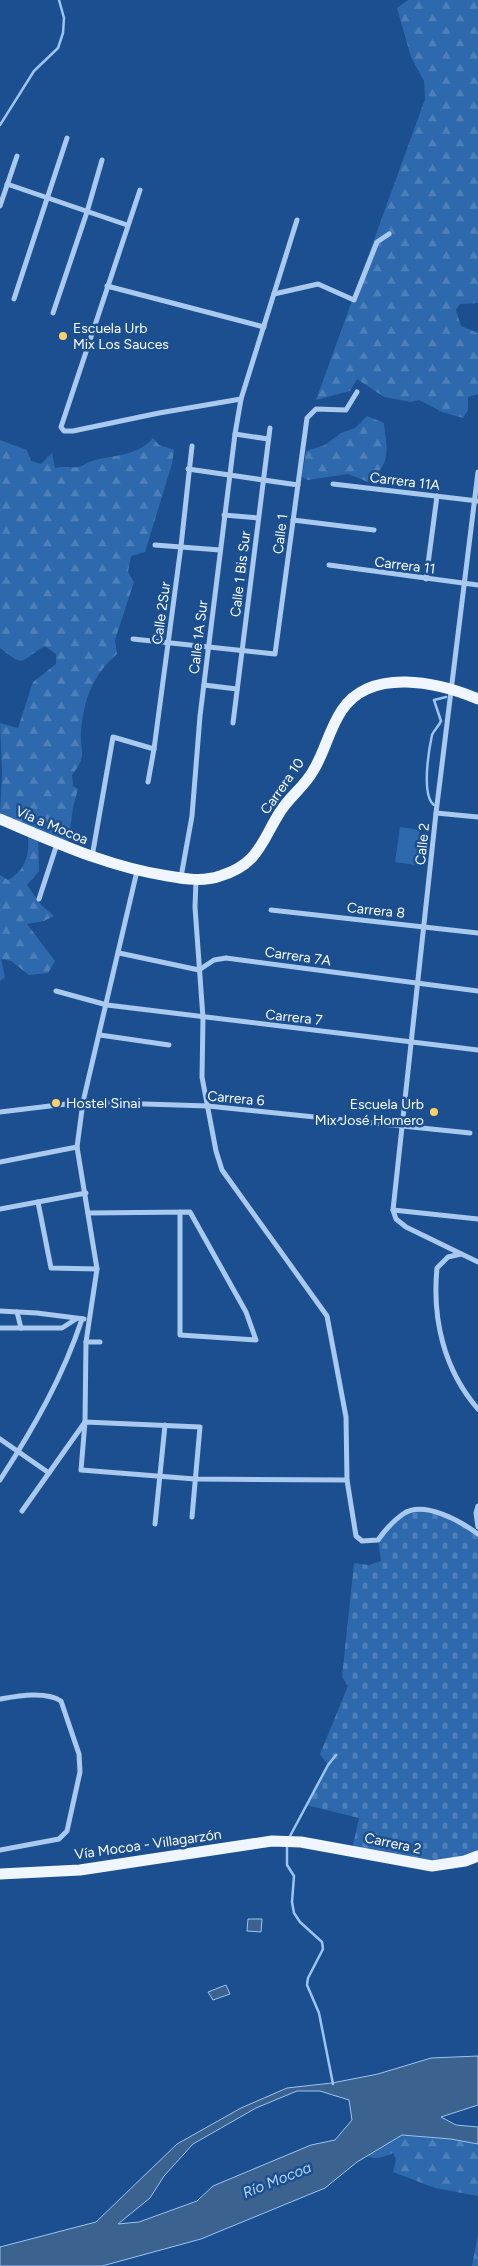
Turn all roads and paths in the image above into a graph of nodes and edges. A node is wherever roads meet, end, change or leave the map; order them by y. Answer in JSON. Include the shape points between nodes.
{"nodes":[{"id":1,"x":66,"y":138,"type":"dead end"},
{"id":2,"x":17,"y":156,"type":"dead end"},
{"id":3,"x":102,"y":160,"type":"dead end"},
{"id":4,"x":7,"y":184,"type":"junction"},
{"id":5,"x":140,"y":190,"type":"dead end"},
{"id":6,"x":47,"y":198,"type":"junction"},
{"id":7,"x":0,"y":206,"type":"edge"},
{"id":8,"x":88,"y":212,"type":"junction"},
{"id":9,"x":297,"y":220,"type":"dead end"},
{"id":10,"x":127,"y":224,"type":"junction"},
{"id":11,"x":389,"y":234,"type":"dead end"},
{"id":12,"x":107,"y":286,"type":"junction"},
{"id":13,"x":274,"y":294,"type":"junction"},
{"id":14,"x":14,"y":299,"type":"dead end"},
{"id":15,"x":53,"y":312,"type":"dead end"},
{"id":16,"x":264,"y":327,"type":"junction"},
{"id":17,"x":358,"y":392,"type":"dead end"},
{"id":18,"x":241,"y":399,"type":"junction"},
{"id":19,"x":270,"y":428,"type":"dead end"},
{"id":20,"x":234,"y":434,"type":"junction"},
{"id":21,"x":268,"y":439,"type":"junction"},
{"id":22,"x":192,"y":446,"type":"dead end"},
{"id":23,"x":188,"y":469,"type":"junction"},
{"id":24,"x":478,"y":472,"type":"edge"},
{"id":25,"x":228,"y":474,"type":"junction"},
{"id":26,"x":263,"y":479,"type":"junction"},
{"id":27,"x":333,"y":484,"type":"dead end"},
{"id":28,"x":298,"y":485,"type":"junction"},
{"id":29,"x":437,"y":496,"type":"junction"},
{"id":30,"x":477,"y":501,"type":"edge"},
{"id":31,"x":224,"y":515,"type":"junction"},
{"id":32,"x":258,"y":518,"type":"junction"},
{"id":33,"x":293,"y":520,"type":"junction"},
{"id":34,"x":374,"y":530,"type":"dead end"},
{"id":35,"x":156,"y":545,"type":"dead end"},
{"id":36,"x":181,"y":546,"type":"junction"},
{"id":37,"x":220,"y":550,"type":"junction"},
{"id":38,"x":329,"y":566,"type":"dead end"},
{"id":39,"x":426,"y":579,"type":"junction"},
{"id":40,"x":466,"y":583,"type":"junction"},
{"id":41,"x":478,"y":585,"type":"edge"},
{"id":42,"x":133,"y":639,"type":"dead end"},
{"id":43,"x":169,"y":643,"type":"junction"},
{"id":44,"x":208,"y":647,"type":"junction"},
{"id":45,"x":241,"y":650,"type":"junction"},
{"id":46,"x":204,"y":685,"type":"junction"},
{"id":47,"x":452,"y":688,"type":"junction"},
{"id":48,"x":237,"y":689,"type":"junction"},
{"id":49,"x":478,"y":699,"type":"edge"},
{"id":50,"x":233,"y":722,"type":"dead end"},
{"id":51,"x":154,"y":749,"type":"junction"},
{"id":52,"x":148,"y":782,"type":"dead end"},
{"id":53,"x":436,"y":813,"type":"junction"},
{"id":54,"x":478,"y":817,"type":"edge"},
{"id":55,"x":0,"y":819,"type":"edge"},
{"id":56,"x":58,"y":843,"type":"junction"},
{"id":57,"x":92,"y":858,"type":"junction"},
{"id":58,"x":137,"y":871,"type":"junction"},
{"id":59,"x":181,"y":878,"type":"junction"},
{"id":60,"x":196,"y":880,"type":"junction"},
{"id":61,"x":39,"y":899,"type":"dead end"},
{"id":62,"x":271,"y":910,"type":"dead end"},
{"id":63,"x":425,"y":926,"type":"junction"},
{"id":64,"x":478,"y":933,"type":"edge"},
{"id":65,"x":119,"y":953,"type":"junction"},
{"id":66,"x":199,"y":970,"type":"junction"},
{"id":67,"x":419,"y":984,"type":"junction"},
{"id":68,"x":56,"y":991,"type":"dead end"},
{"id":69,"x":478,"y":991,"type":"edge"},
{"id":70,"x":107,"y":1005,"type":"junction"},
{"id":71,"x":203,"y":1018,"type":"junction"},
{"id":72,"x":100,"y":1034,"type":"junction"},
{"id":73,"x":412,"y":1041,"type":"junction"},
{"id":74,"x":169,"y":1045,"type":"dead end"},
{"id":75,"x":478,"y":1050,"type":"edge"},
{"id":76,"x":83,"y":1102,"type":"junction"},
{"id":77,"x":208,"y":1106,"type":"junction"},
{"id":78,"x":0,"y":1112,"type":"edge"},
{"id":79,"x":402,"y":1125,"type":"junction"},
{"id":80,"x":470,"y":1133,"type":"dead end"},
{"id":81,"x":77,"y":1147,"type":"junction"},
{"id":82,"x":0,"y":1162,"type":"edge"},
{"id":83,"x":86,"y":1193,"type":"junction"},
{"id":84,"x":38,"y":1202,"type":"junction"},
{"id":85,"x":0,"y":1209,"type":"edge"},
{"id":86,"x":393,"y":1210,"type":"junction"},
{"id":87,"x":180,"y":1212,"type":"junction"},
{"id":88,"x":88,"y":1213,"type":"junction"},
{"id":89,"x":478,"y":1220,"type":"edge"},
{"id":90,"x":461,"y":1254,"type":"junction"},
{"id":91,"x":478,"y":1262,"type":"edge"},
{"id":92,"x":96,"y":1269,"type":"junction"},
{"id":93,"x":0,"y":1311,"type":"edge"},
{"id":94,"x":17,"y":1312,"type":"junction"},
{"id":95,"x":79,"y":1319,"type":"junction"},
{"id":96,"x":89,"y":1320,"type":"junction"},
{"id":97,"x":0,"y":1328,"type":"edge"},
{"id":98,"x":21,"y":1328,"type":"junction"},
{"id":99,"x":86,"y":1342,"type":"junction"},
{"id":100,"x":100,"y":1342,"type":"dead end"},
{"id":101,"x":478,"y":1409,"type":"edge"},
{"id":102,"x":85,"y":1422,"type":"junction"},
{"id":103,"x":165,"y":1425,"type":"junction"},
{"id":104,"x":0,"y":1439,"type":"edge"},
{"id":105,"x":18,"y":1452,"type":"junction"},
{"id":106,"x":49,"y":1473,"type":"junction"},
{"id":107,"x":160,"y":1476,"type":"junction"},
{"id":108,"x":196,"y":1479,"type":"junction"},
{"id":109,"x":0,"y":1480,"type":"edge"},
{"id":110,"x":347,"y":1480,"type":"junction"},
{"id":111,"x":478,"y":1506,"type":"edge"},
{"id":112,"x":22,"y":1511,"type":"dead end"},
{"id":113,"x":192,"y":1517,"type":"dead end"},
{"id":114,"x":155,"y":1524,"type":"dead end"},
{"id":115,"x":478,"y":1527,"type":"edge"},
{"id":116,"x":478,"y":1534,"type":"edge"},
{"id":117,"x":0,"y":1699,"type":"edge"},
{"id":118,"x":301,"y":1842,"type":"joint"},
{"id":119,"x":0,"y":1850,"type":"edge"},
{"id":120,"x":478,"y":1856,"type":"edge"},
{"id":121,"x":0,"y":1874,"type":"edge"}],
"edges":[{"from":1,"to":6,"type":"street"},
{"from":2,"to":4,"type":"street"},
{"from":3,"to":8,"type":"street"},
{"from":4,"to":6,"type":"street"},
{"from":4,"to":7,"type":"street"},
{"from":5,"to":10,"type":"street"},
{"from":6,"to":8,"type":"street"},
{"from":6,"to":14,"type":"street"},
{"from":8,"to":10,"type":"street"},
{"from":8,"to":15,"type":"street"},
{"from":9,"to":13,"type":"street","name":"Calle 1A Sur"},
{"from":10,"to":12,"type":"street"},
{"from":11,"to":13,"type":"street","via":[[377,242],[354,300],[318,284]]},
{"from":12,"to":16,"type":"street"},
{"from":12,"to":18,"type":"street","via":[[61,426],[64,431]]},
{"from":13,"to":16,"type":"street","name":"Calle 1A Sur"},
{"from":16,"to":18,"type":"street","name":"Calle 1A Sur"},
{"from":17,"to":28,"type":"street","name":"Calle 1","via":[[346,410],[316,409],[308,416]]},
{"from":18,"to":20,"type":"street","name":"Calle 1A Sur"},
{"from":19,"to":21,"type":"street","name":"Calle 1 Bis Sur"},
{"from":20,"to":21,"type":"street"},
{"from":20,"to":25,"type":"street","name":"Calle 1A Sur"},
{"from":21,"to":26,"type":"street","name":"Calle 1 Bis Sur"},
{"from":22,"to":23,"type":"street","name":"Calle 2Sur"},
{"from":23,"to":25,"type":"street"},
{"from":23,"to":36,"type":"street","name":"Calle 2Sur"},
{"from":24,"to":30,"type":"street","name":"Calle 2"},
{"from":25,"to":26,"type":"street"},
{"from":25,"to":31,"type":"street","name":"Calle 1A Sur"},
{"from":26,"to":28,"type":"street"},
{"from":26,"to":32,"type":"street","name":"Calle 1 Bis Sur"},
{"from":27,"to":29,"type":"street","name":"Carrera 11A"},
{"from":28,"to":33,"type":"street","name":"Calle 1"},
{"from":29,"to":30,"type":"street","name":"Carrera 11A"},
{"from":29,"to":39,"type":"street"},
{"from":30,"to":40,"type":"street","name":"Calle 2"},
{"from":31,"to":32,"type":"street"},
{"from":31,"to":37,"type":"street","name":"Calle 1A Sur"},
{"from":32,"to":45,"type":"street","name":"Calle 1 Bis Sur"},
{"from":33,"to":34,"type":"street"},
{"from":33,"to":45,"type":"street","name":"Calle 1","via":[[276,654]]},
{"from":35,"to":36,"type":"street"},
{"from":36,"to":37,"type":"street"},
{"from":36,"to":43,"type":"street","name":"Calle 2Sur"},
{"from":37,"to":44,"type":"street","name":"Calle 1A Sur"},
{"from":38,"to":39,"type":"street","name":"Carrera 11"},
{"from":39,"to":40,"type":"street","name":"Carrera 11"},
{"from":40,"to":41,"type":"street","name":"Carrera 11"},
{"from":40,"to":47,"type":"street","name":"Calle 2"},
{"from":42,"to":43,"type":"street"},
{"from":43,"to":44,"type":"street"},
{"from":43,"to":51,"type":"street","name":"Calle 2Sur"},
{"from":44,"to":45,"type":"street"},
{"from":44,"to":46,"type":"street","name":"Calle 1A Sur"},
{"from":45,"to":48,"type":"street","name":"Calle 1 Bis Sur"},
{"from":46,"to":48,"type":"street"},
{"from":46,"to":59,"type":"street","name":"Calle 1A Sur","via":[[192,816]]},
{"from":47,"to":49,"type":"main road","name":"Carrera 10"},
{"from":47,"to":53,"type":"street","name":"Calle 2"},
{"from":47,"to":60,"type":"main road","name":"Carrera 10","via":[[397,682],[362,690],[343,708],[313,772],[280,812],[264,844],[246,864],[220,876]]},
{"from":48,"to":50,"type":"street","name":"Calle 1 Bis Sur"},
{"from":51,"to":52,"type":"street","name":"Calle 2Sur"},
{"from":51,"to":57,"type":"street","via":[[114,737]]},
{"from":53,"to":54,"type":"street"},
{"from":53,"to":63,"type":"street","name":"Calle 2"},
{"from":55,"to":56,"type":"main road","name":"Vía a Mocoa"},
{"from":56,"to":57,"type":"main road","name":"Vía a Mocoa"},
{"from":56,"to":61,"type":"street"},
{"from":57,"to":58,"type":"main road","name":"Carrera 10"},
{"from":58,"to":59,"type":"main road","name":"Carrera 10"},
{"from":58,"to":65,"type":"street"},
{"from":59,"to":60,"type":"main road","name":"Carrera 10"},
{"from":60,"to":66,"type":"street"},
{"from":62,"to":63,"type":"street","name":"Carrera 8"},
{"from":63,"to":64,"type":"street","name":"Carrera 8"},
{"from":63,"to":67,"type":"street","name":"Calle 2"},
{"from":65,"to":66,"type":"street"},
{"from":65,"to":70,"type":"street"},
{"from":66,"to":67,"type":"street","name":"Carrera 7A","via":[[214,960],[226,958]]},
{"from":66,"to":71,"type":"street"},
{"from":67,"to":69,"type":"street","name":"Carrera 7A"},
{"from":67,"to":73,"type":"street","name":"Calle 2"},
{"from":68,"to":70,"type":"street","name":"Carrera 7"},
{"from":70,"to":71,"type":"street","name":"Carrera 7"},
{"from":70,"to":72,"type":"street"},
{"from":71,"to":73,"type":"street","name":"Carrera 7"},
{"from":71,"to":77,"type":"street","via":[[202,1077]]},
{"from":72,"to":74,"type":"street"},
{"from":72,"to":76,"type":"street"},
{"from":73,"to":75,"type":"street","name":"Carrera 7"},
{"from":73,"to":79,"type":"street","name":"Calle 2"},
{"from":76,"to":77,"type":"street","name":"Carrera 6"},
{"from":76,"to":78,"type":"street","name":"Carrera 6"},
{"from":76,"to":81,"type":"street"},
{"from":77,"to":79,"type":"street","name":"Carrera 6"},
{"from":77,"to":110,"type":"street","via":[[222,1170],[327,1316],[346,1417]]},
{"from":79,"to":80,"type":"street","name":"Carrera 6"},
{"from":79,"to":86,"type":"street","name":"Calle 2"},
{"from":81,"to":82,"type":"street"},
{"from":81,"to":83,"type":"street"},
{"from":83,"to":84,"type":"street"},
{"from":83,"to":88,"type":"street"},
{"from":84,"to":85,"type":"street"},
{"from":84,"to":92,"type":"street","via":[[51,1268]]},
{"from":86,"to":89,"type":"street"},
{"from":86,"to":90,"type":"street","name":"Calle 2","via":[[396,1219],[406,1227]]},
{"from":87,"to":87,"type":"street","via":[[190,1212],[246,1312],[256,1340],[180,1335]]},
{"from":87,"to":88,"type":"street"},
{"from":88,"to":92,"type":"street"},
{"from":90,"to":91,"type":"street"},
{"from":90,"to":101,"type":"street","via":[[448,1257],[437,1268],[437,1314],[447,1361]]},
{"from":92,"to":96,"type":"street"},
{"from":93,"to":94,"type":"street"},
{"from":94,"to":95,"type":"street"},
{"from":94,"to":98,"type":"street"},
{"from":95,"to":96,"type":"street"},
{"from":95,"to":98,"type":"street","via":[[62,1328]]},
{"from":95,"to":105,"type":"street","via":[[71,1351],[56,1385]]},
{"from":96,"to":99,"type":"street"},
{"from":97,"to":98,"type":"street"},
{"from":99,"to":100,"type":"street"},
{"from":99,"to":102,"type":"street"},
{"from":102,"to":103,"type":"street"},
{"from":102,"to":106,"type":"street"},
{"from":102,"to":107,"type":"street","via":[[81,1470]]},
{"from":103,"to":107,"type":"street"},
{"from":103,"to":108,"type":"street","via":[[200,1426]]},
{"from":104,"to":105,"type":"street"},
{"from":105,"to":106,"type":"street"},
{"from":105,"to":109,"type":"street"},
{"from":106,"to":112,"type":"street"},
{"from":107,"to":108,"type":"street"},
{"from":107,"to":114,"type":"street"},
{"from":108,"to":110,"type":"street"},
{"from":108,"to":113,"type":"street"},
{"from":110,"to":116,"type":"street","via":[[353,1528],[362,1541],[378,1540],[403,1514],[415,1509],[450,1516]]},
{"from":111,"to":115,"type":"street"},
{"from":117,"to":119,"type":"street","via":[[55,1697],[61,1702],[79,1754],[80,1772],[67,1831],[59,1839]]},
{"from":118,"to":120,"type":"main road","name":"Carrera 2","via":[[432,1866]]},
{"from":118,"to":121,"type":"main road","name":"Vía Mocoa - Villagarzón","via":[[272,1841],[80,1870]]}]}
